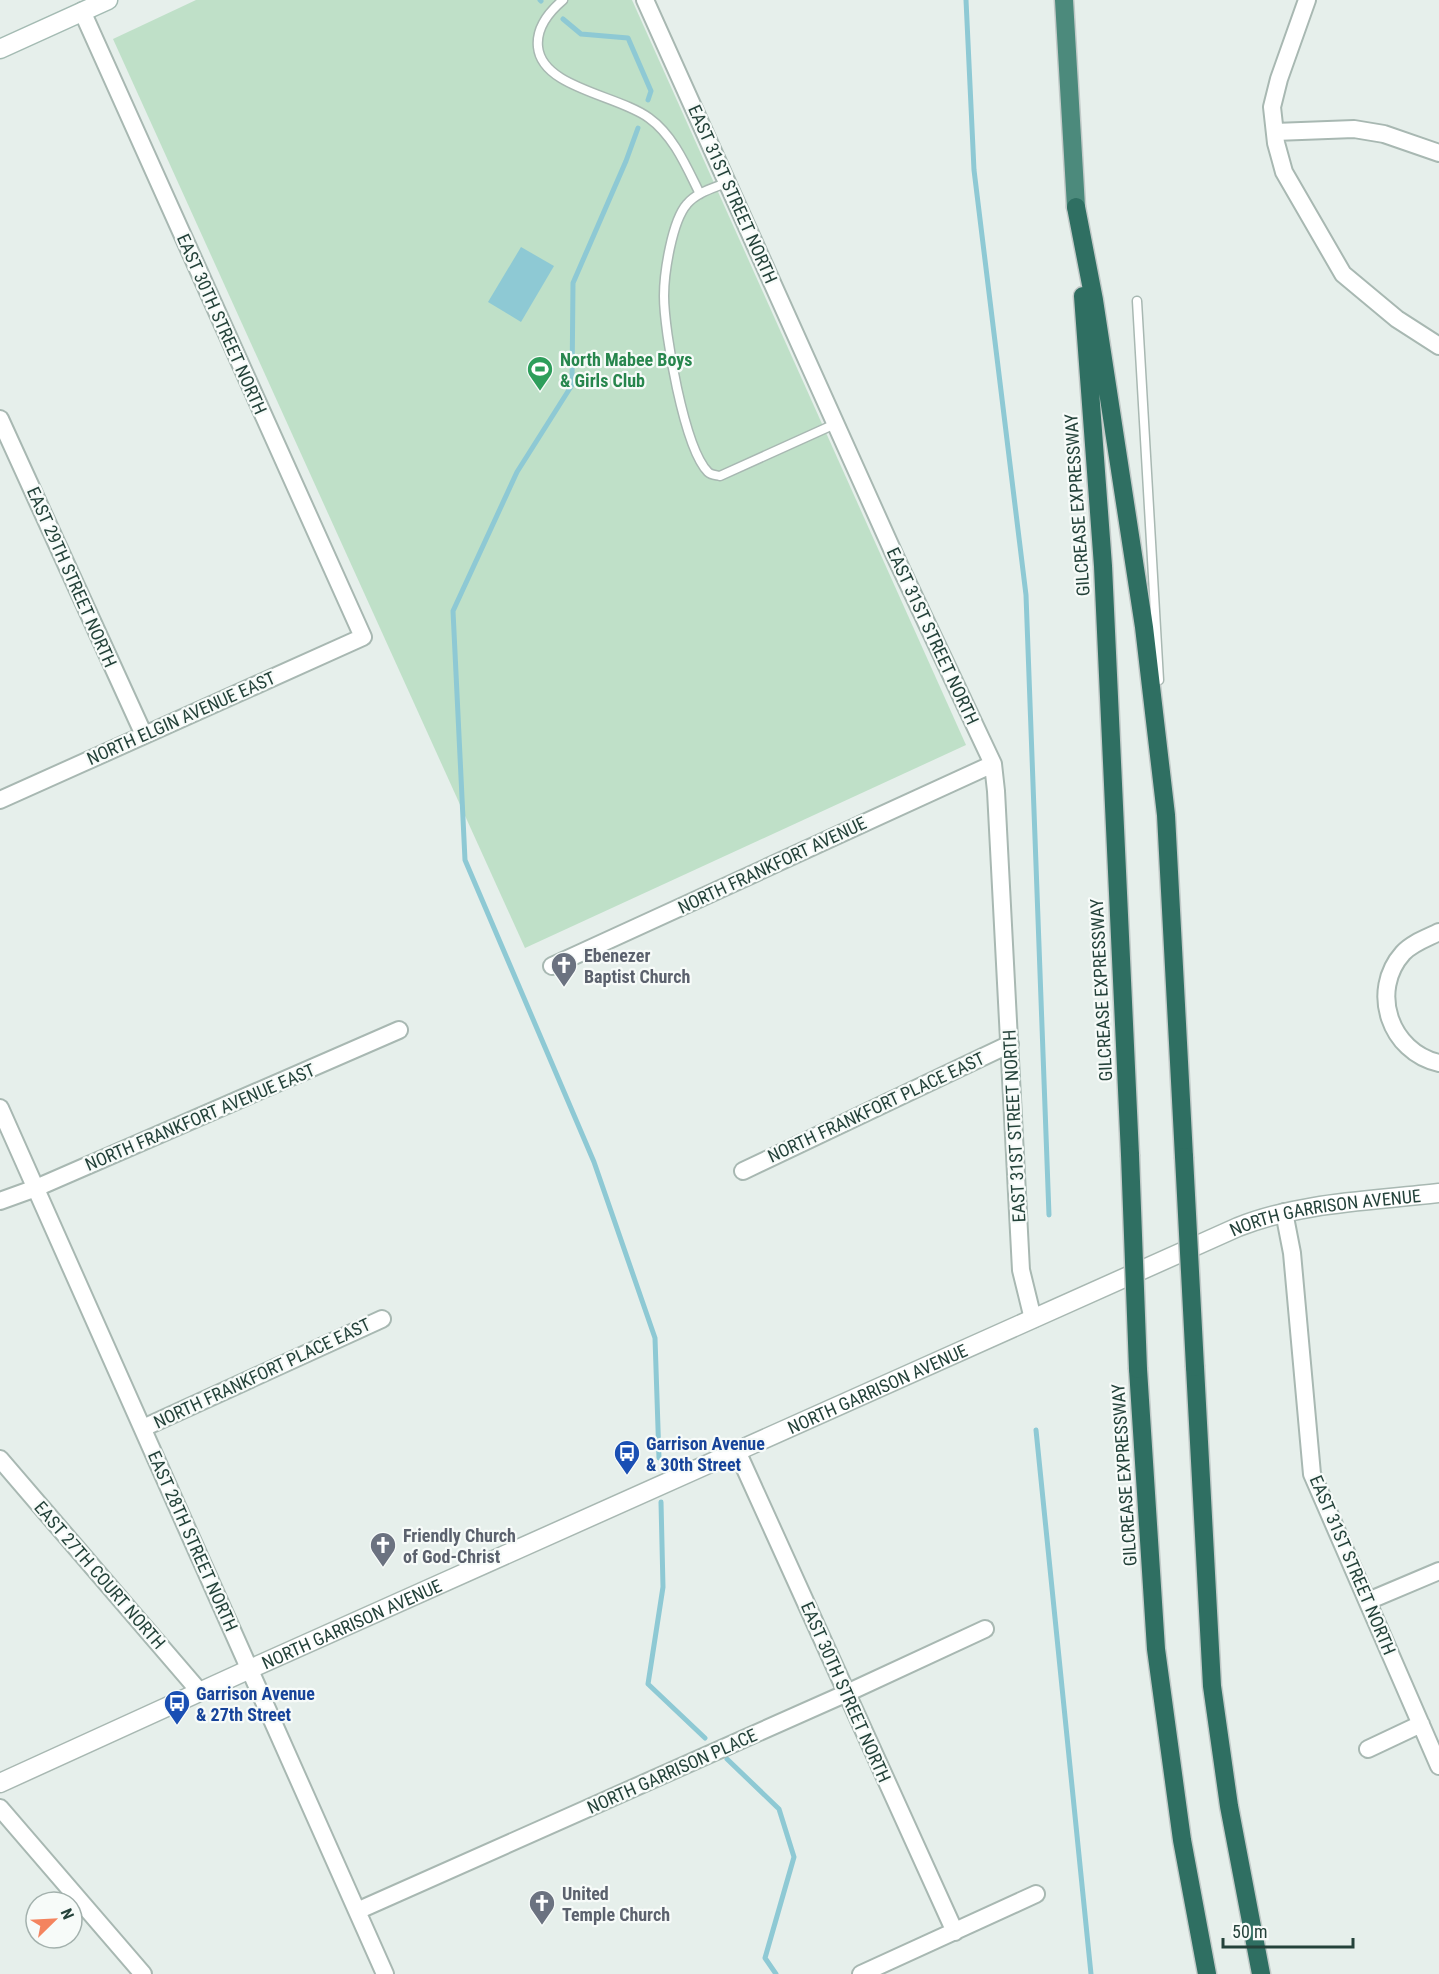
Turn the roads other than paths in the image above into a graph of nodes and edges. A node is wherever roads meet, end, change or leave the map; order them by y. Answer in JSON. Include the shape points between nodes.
{"nodes":[{"id":1,"x":108,"y":0,"type":"edge"},
{"id":2,"x":563,"y":0,"type":"edge"},
{"id":3,"x":645,"y":0,"type":"edge"},
{"id":4,"x":1064,"y":0,"type":"edge"},
{"id":5,"x":1307,"y":0,"type":"edge"},
{"id":6,"x":82,"y":11,"type":"junction"},
{"id":7,"x":0,"y":49,"type":"edge"},
{"id":8,"x":1275,"y":132,"type":"junction"},
{"id":9,"x":1439,"y":153,"type":"edge"},
{"id":10,"x":728,"y":182,"type":"junction"},
{"id":11,"x":700,"y":194,"type":"junction"},
{"id":12,"x":1076,"y":207,"type":"junction"},
{"id":13,"x":1137,"y":301,"type":"dead end"},
{"id":14,"x":1439,"y":346,"type":"edge"},
{"id":15,"x":0,"y":418,"type":"edge"},
{"id":16,"x":835,"y":424,"type":"junction"},
{"id":17,"x":363,"y":637,"type":"joint"},
{"id":18,"x":144,"y":735,"type":"junction"},
{"id":19,"x":993,"y":764,"type":"junction"},
{"id":20,"x":0,"y":800,"type":"edge"},
{"id":21,"x":1166,"y":815,"type":"junction"},
{"id":22,"x":1439,"y":932,"type":"edge"},
{"id":23,"x":552,"y":966,"type":"dead end"},
{"id":24,"x":399,"y":1030,"type":"dead end"},
{"id":25,"x":1010,"y":1044,"type":"junction"},
{"id":26,"x":1439,"y":1063,"type":"edge"},
{"id":27,"x":0,"y":1108,"type":"edge"},
{"id":28,"x":743,"y":1171,"type":"dead end"},
{"id":29,"x":36,"y":1188,"type":"junction"},
{"id":30,"x":1439,"y":1193,"type":"edge"},
{"id":31,"x":0,"y":1201,"type":"edge"},
{"id":32,"x":1284,"y":1212,"type":"junction"},
{"id":33,"x":382,"y":1319,"type":"dead end"},
{"id":34,"x":1033,"y":1319,"type":"junction"},
{"id":35,"x":143,"y":1428,"type":"junction"},
{"id":36,"x":737,"y":1451,"type":"junction"},
{"id":37,"x":0,"y":1459,"type":"edge"},
{"id":38,"x":1439,"y":1571,"type":"edge"},
{"id":39,"x":1368,"y":1601,"type":"junction"},
{"id":40,"x":985,"y":1629,"type":"dead end"},
{"id":41,"x":250,"y":1669,"type":"junction"},
{"id":42,"x":200,"y":1692,"type":"junction"},
{"id":43,"x":847,"y":1693,"type":"junction"},
{"id":44,"x":1421,"y":1724,"type":"junction"},
{"id":45,"x":1368,"y":1749,"type":"dead end"},
{"id":46,"x":1439,"y":1766,"type":"edge"},
{"id":47,"x":0,"y":1783,"type":"edge"},
{"id":48,"x":0,"y":1808,"type":"edge"},
{"id":49,"x":1036,"y":1894,"type":"dead end"},
{"id":50,"x":357,"y":1911,"type":"junction"},
{"id":51,"x":955,"y":1932,"type":"junction"},
{"id":52,"x":143,"y":1974,"type":"edge"},
{"id":53,"x":385,"y":1974,"type":"edge"},
{"id":54,"x":861,"y":1974,"type":"edge"},
{"id":55,"x":1207,"y":1974,"type":"edge"},
{"id":56,"x":1261,"y":1974,"type":"edge"}],
"edges":[{"from":1,"to":6,"type":"street"},
{"from":2,"to":11,"type":"lane","via":[[541,26],[537,40],[542,63],[562,81],[622,102],[649,118],[677,149]]},
{"from":3,"to":10,"type":"street","name":"EAST 31ST STREET NORTH"},
{"from":4,"to":12,"type":"highway","name":"GILCREASE EXPRESSWAY"},
{"from":5,"to":8,"type":"street","via":[[1272,107]]},
{"from":6,"to":7,"type":"street"},
{"from":6,"to":17,"type":"street","name":"EAST 30TH STREET NORTH"},
{"from":8,"to":9,"type":"street","via":[[1354,129],[1384,134]]},
{"from":8,"to":14,"type":"street","via":[[1284,172],[1343,274],[1397,319]]},
{"from":10,"to":11,"type":"lane"},
{"from":10,"to":16,"type":"street","name":"EAST 31ST STREET NORTH"},
{"from":11,"to":16,"type":"lane","via":[[688,203],[679,220],[668,252],[664,296],[681,406],[703,465],[710,474],[720,476]]},
{"from":12,"to":21,"type":"highway","via":[[1095,300],[1144,627]]},
{"from":12,"to":55,"type":"highway","name":"GILCREASE EXPRESSWAY","bridge":true,"via":[[1103,566],[1138,1369],[1156,1649],[1182,1840]]},
{"from":13,"to":21,"type":"lane"},
{"from":15,"to":18,"type":"street","name":"EAST 29TH STREET NORTH"},
{"from":16,"to":19,"type":"street","name":"EAST 31ST STREET NORTH"},
{"from":17,"to":18,"type":"street","name":"NORTH ELGIN AVENUE EAST"},
{"from":18,"to":20,"type":"street","name":"NORTH ELGIN AVENUE EAST"},
{"from":19,"to":23,"type":"street","name":"NORTH FRANKFORT AVENUE"},
{"from":19,"to":25,"type":"street","name":"EAST 31ST STREET NORTH"},
{"from":21,"to":56,"type":"highway","bridge":true,"via":[[1212,1686],[1229,1806]]},
{"from":22,"to":26,"type":"street","via":[[1403,953],[1387,982],[1386,994],[1397,1034],[1422,1058]]},
{"from":24,"to":29,"type":"street","name":"NORTH FRANKFORT AVENUE EAST"},
{"from":25,"to":28,"type":"street","name":"NORTH FRANKFORT PLACE EAST"},
{"from":25,"to":34,"type":"street","name":"EAST 31ST STREET NORTH","via":[[1021,1270]]},
{"from":27,"to":29,"type":"street","name":"EAST 28TH STREET NORTH"},
{"from":29,"to":31,"type":"street","name":"NORTH FRANKFORT AVENUE EAST"},
{"from":29,"to":35,"type":"street","name":"EAST 28TH STREET NORTH"},
{"from":30,"to":32,"type":"street","name":"NORTH GARRISON AVENUE"},
{"from":32,"to":34,"type":"street","name":"NORTH GARRISON AVENUE","via":[[1238,1227]]},
{"from":32,"to":39,"type":"street","name":"EAST 31ST STREET NORTH","via":[[1292,1253],[1312,1474]]},
{"from":33,"to":35,"type":"street","name":"NORTH FRANKFORT PLACE EAST"},
{"from":34,"to":36,"type":"street","name":"NORTH GARRISON AVENUE"},
{"from":35,"to":41,"type":"street","name":"EAST 28TH STREET NORTH"},
{"from":36,"to":41,"type":"street","name":"NORTH GARRISON AVENUE"},
{"from":36,"to":43,"type":"street","name":"EAST 30TH STREET NORTH"},
{"from":37,"to":42,"type":"street","name":"EAST 27TH COURT NORTH"},
{"from":38,"to":39,"type":"street"},
{"from":39,"to":44,"type":"street","name":"EAST 31ST STREET NORTH"},
{"from":40,"to":43,"type":"street","name":"NORTH GARRISON PLACE"},
{"from":41,"to":42,"type":"street","name":"NORTH GARRISON AVENUE"},
{"from":41,"to":50,"type":"street","name":"EAST 28TH STREET NORTH"},
{"from":42,"to":47,"type":"street","name":"NORTH GARRISON AVENUE"},
{"from":43,"to":50,"type":"street","name":"NORTH GARRISON PLACE"},
{"from":43,"to":51,"type":"street","name":"EAST 30TH STREET NORTH"},
{"from":44,"to":45,"type":"street"},
{"from":44,"to":46,"type":"street","name":"EAST 31ST STREET NORTH"},
{"from":48,"to":52,"type":"street"},
{"from":49,"to":51,"type":"street"},
{"from":50,"to":53,"type":"street","name":"EAST 28TH STREET NORTH"},
{"from":51,"to":54,"type":"street"}]}
